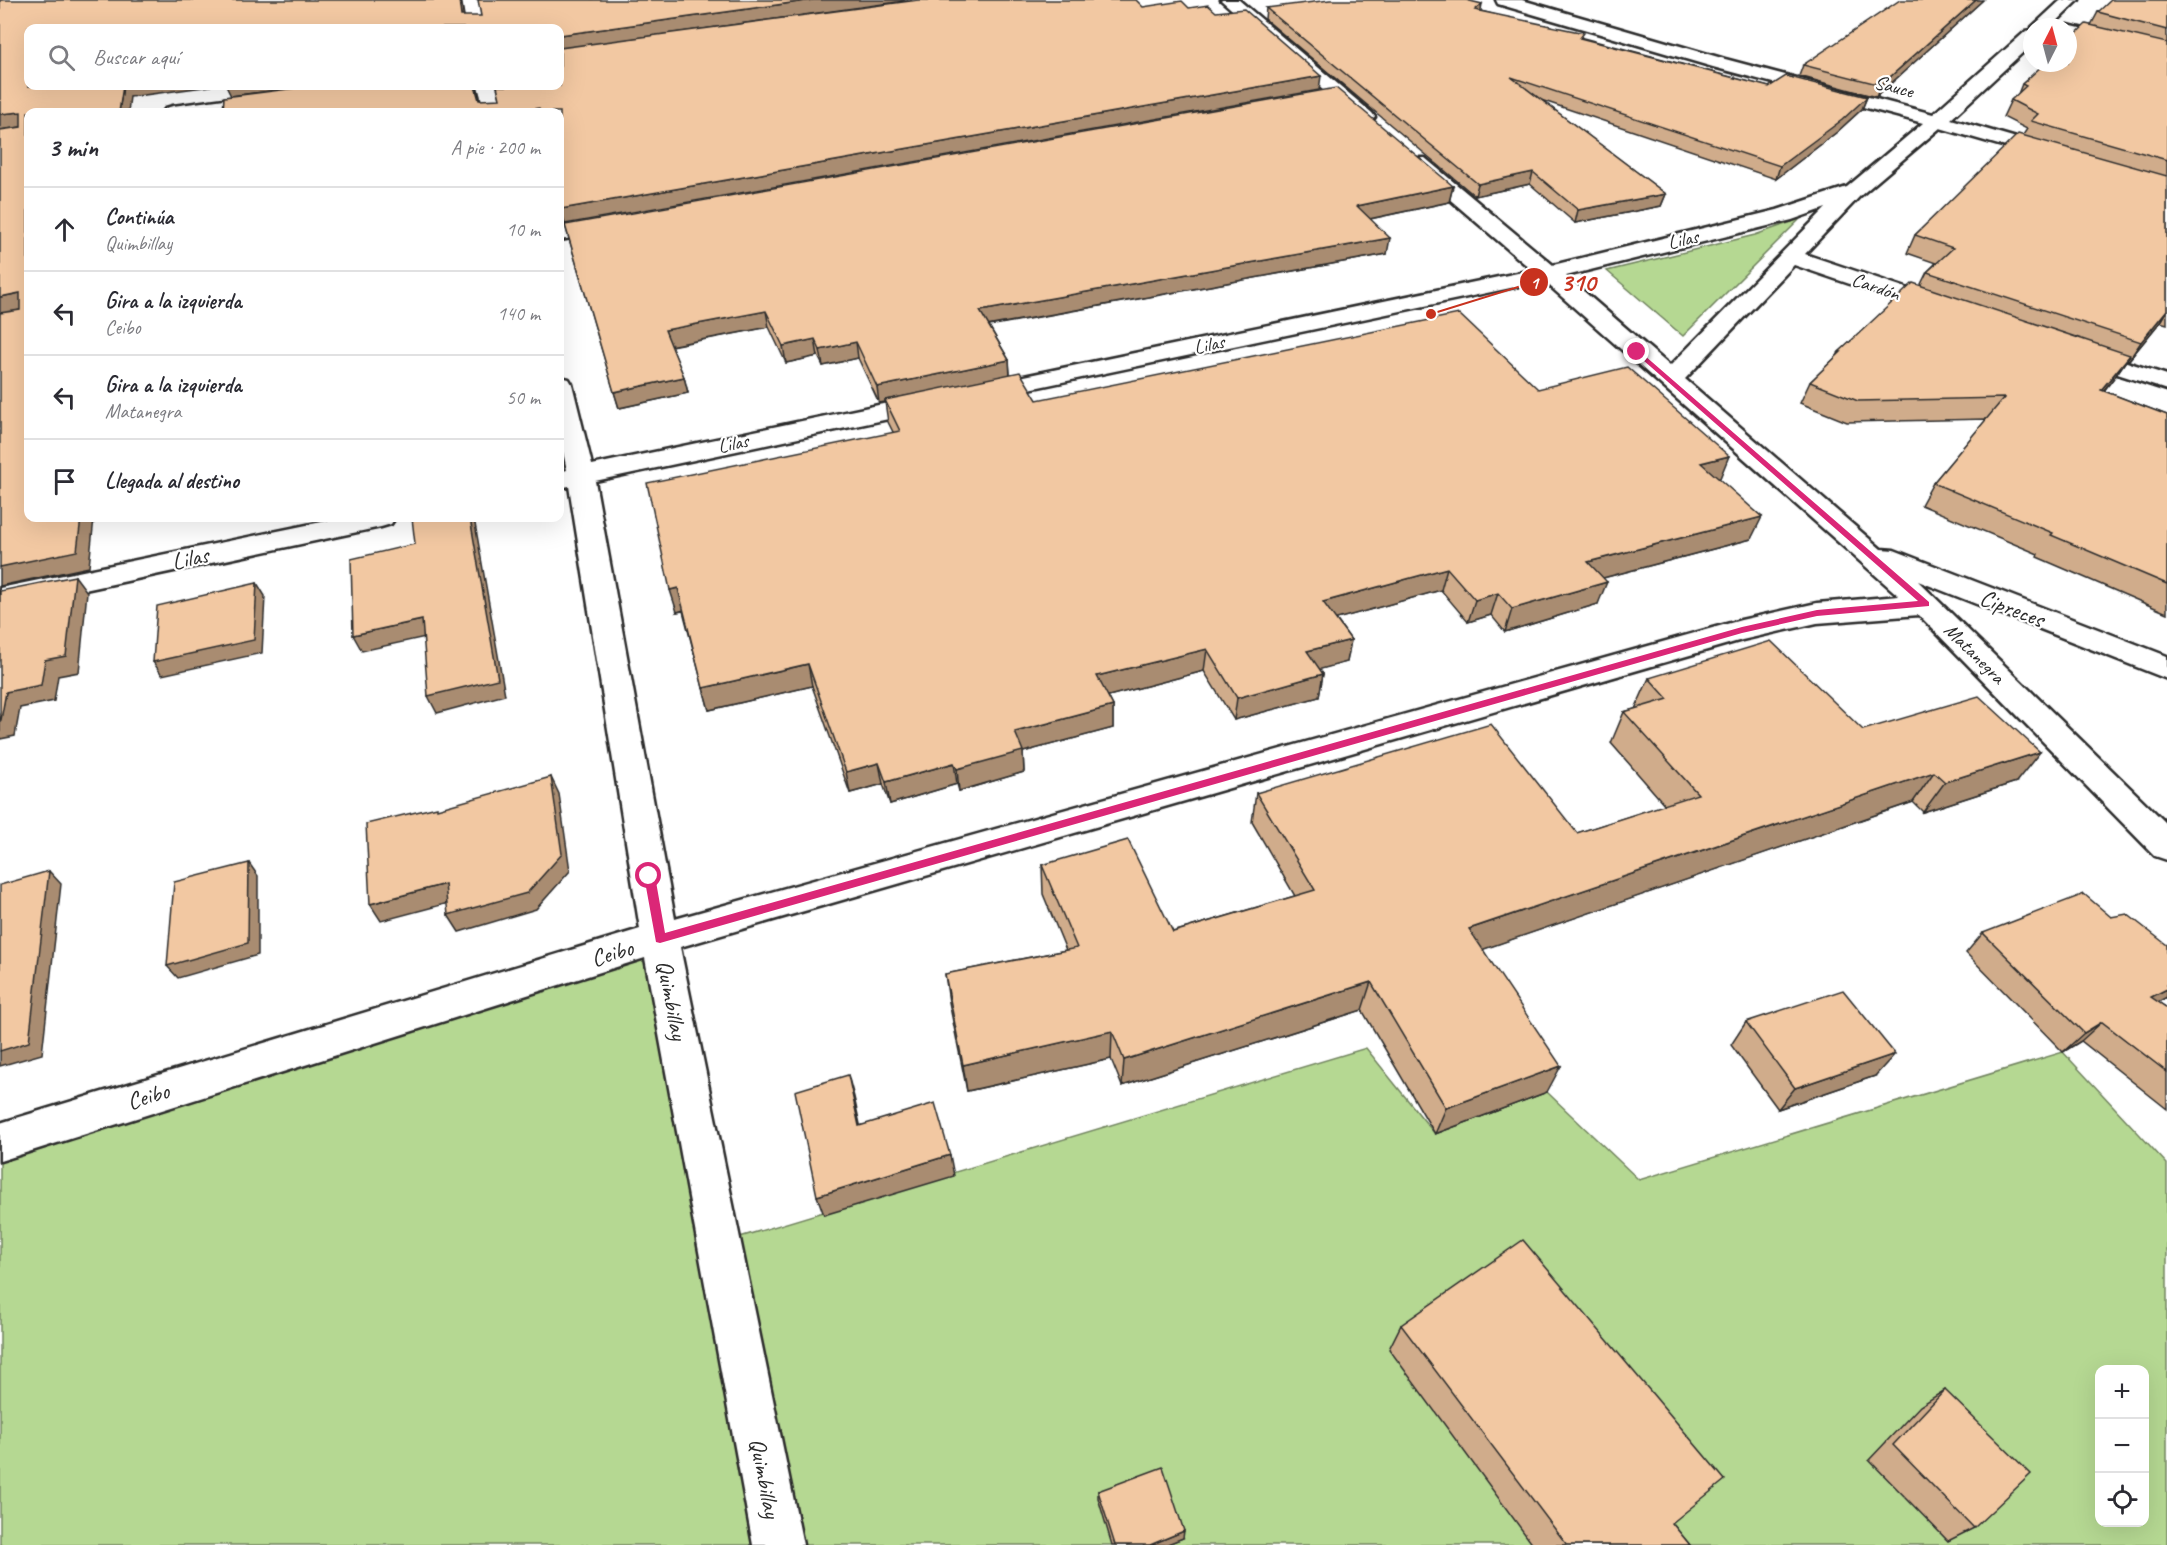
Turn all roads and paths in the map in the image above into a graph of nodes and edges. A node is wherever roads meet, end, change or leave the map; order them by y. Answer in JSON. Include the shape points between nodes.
{"nodes":[{"id":1,"x":470,"y":0,"type":"edge"},
{"id":2,"x":1229,"y":0,"type":"edge"},
{"id":3,"x":1504,"y":0,"type":"edge"},
{"id":4,"x":2071,"y":0,"type":"edge"},
{"id":5,"x":2054,"y":18,"type":"edge"},
{"id":6,"x":474,"y":24,"type":"edge"},
{"id":7,"x":2077,"y":32,"type":"edge"},
{"id":8,"x":2023,"y":46,"type":"edge"},
{"id":9,"x":2167,"y":55,"type":"edge"},
{"id":10,"x":329,"y":90,"type":"edge"},
{"id":11,"x":488,"y":90,"type":"edge"},
{"id":12,"x":201,"y":108,"type":"edge"},
{"id":13,"x":493,"y":108,"type":"edge"},
{"id":14,"x":1937,"y":121,"type":"junction"},
{"id":15,"x":1379,"y":128,"type":"edge"},
{"id":16,"x":1406,"y":151,"type":"edge"},
{"id":17,"x":2075,"y":162,"type":"edge"},
{"id":18,"x":1854,"y":191,"type":"junction"},
{"id":19,"x":635,"y":220,"type":"edge"},
{"id":20,"x":564,"y":233,"type":"edge"},
{"id":21,"x":1791,"y":257,"type":"junction"},
{"id":22,"x":1549,"y":273,"type":"junction"},
{"id":23,"x":1960,"y":314,"type":"edge"},
{"id":24,"x":2059,"y":347,"type":"edge"},
{"id":25,"x":1670,"y":381,"type":"junction"},
{"id":26,"x":2167,"y":383,"type":"edge"},
{"id":27,"x":564,"y":421,"type":"edge"},
{"id":28,"x":570,"y":477,"type":"edge"},
{"id":29,"x":362,"y":522,"type":"edge"},
{"id":30,"x":1857,"y":546,"type":"junction"},
{"id":31,"x":0,"y":598,"type":"edge"},
{"id":32,"x":1926,"y":604,"type":"junction"},
{"id":33,"x":2167,"y":668,"type":"edge"},
{"id":34,"x":2167,"y":846,"type":"edge"},
{"id":35,"x":660,"y":938,"type":"junction"},
{"id":36,"x":0,"y":1142,"type":"edge"},
{"id":37,"x":778,"y":1545,"type":"edge"}],
"edges":[{"from":1,"to":6,"type":"street"},
{"from":2,"to":15,"type":"street","via":[[1329,96]]},
{"from":3,"to":14,"type":"street","name":"Sauce"},
{"from":4,"to":5,"type":"street","name":"Lilas"},
{"from":7,"to":9,"type":"street"},
{"from":8,"to":14,"type":"street","name":"Lilas"},
{"from":10,"to":12,"type":"street"},
{"from":11,"to":13,"type":"street"},
{"from":14,"to":17,"type":"street","name":"Sauce"},
{"from":14,"to":18,"type":"street","name":"Lilas"},
{"from":16,"to":22,"type":"street","name":"Matanegra"},
{"from":18,"to":21,"type":"street","name":"Lilas"},
{"from":18,"to":22,"type":"street","name":"Lilas","via":[[1784,215]]},
{"from":19,"to":20,"type":"street"},
{"from":21,"to":23,"type":"street","name":"Cardón"},
{"from":21,"to":25,"type":"street","name":"Lilas"},
{"from":22,"to":25,"type":"street","name":"Matanegra"},
{"from":22,"to":28,"type":"street","name":"Lilas"},
{"from":24,"to":26,"type":"street"},
{"from":25,"to":30,"type":"street","name":"Matanegra"},
{"from":27,"to":28,"type":"street","name":"Quimbillay"},
{"from":28,"to":35,"type":"street","name":"Quimbillay"},
{"from":29,"to":31,"type":"street","name":"Lilas"},
{"from":30,"to":32,"type":"street","name":"Matanegra"},
{"from":30,"to":33,"type":"street","name":"Cipreces"},
{"from":32,"to":34,"type":"street","name":"Matanegra"},
{"from":32,"to":35,"type":"street","name":"Ceibo","via":[[1817,613],[1742,630]]},
{"from":35,"to":36,"type":"street","name":"Ceibo"},
{"from":35,"to":37,"type":"street","name":"Quimbillay"}]}
